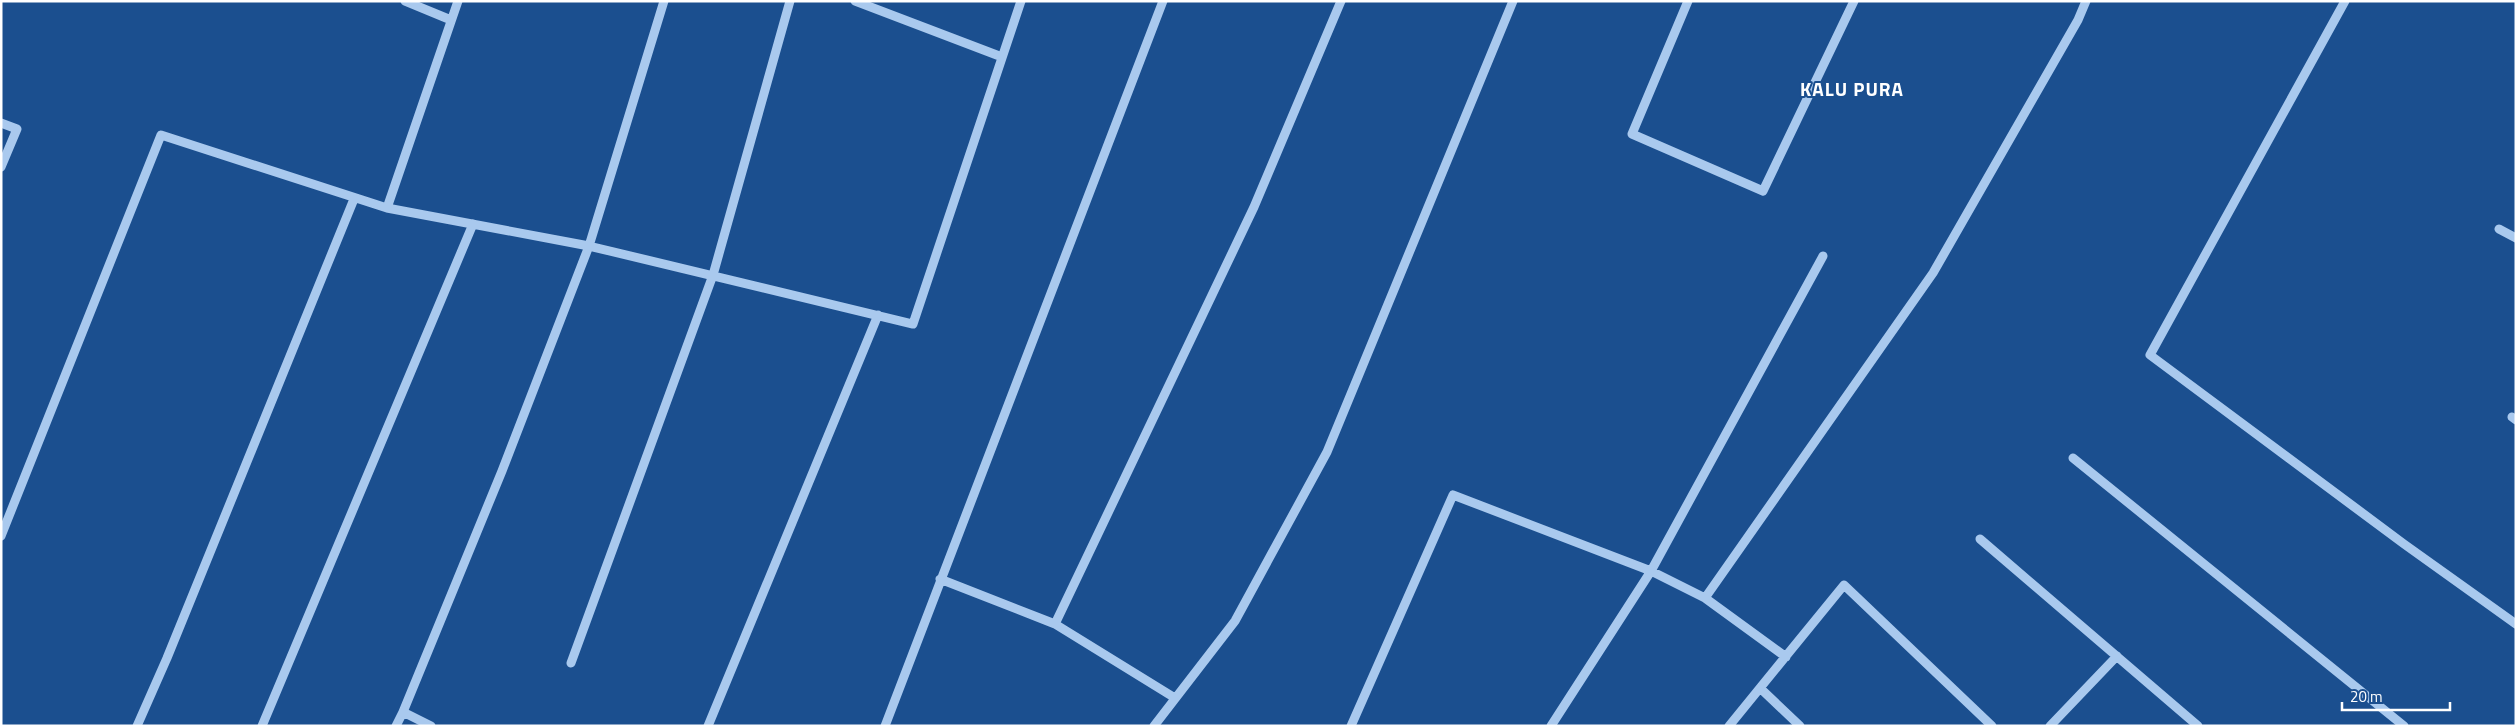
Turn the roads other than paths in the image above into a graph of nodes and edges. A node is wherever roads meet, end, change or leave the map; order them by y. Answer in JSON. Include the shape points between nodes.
{"nodes":[{"id":1,"x":405,"y":1,"type":"edge"},
{"id":2,"x":458,"y":1,"type":"edge"},
{"id":3,"x":664,"y":1,"type":"edge"},
{"id":4,"x":790,"y":1,"type":"edge"},
{"id":5,"x":855,"y":1,"type":"edge"},
{"id":6,"x":1021,"y":1,"type":"edge"},
{"id":7,"x":1163,"y":1,"type":"edge"},
{"id":8,"x":1341,"y":1,"type":"edge"},
{"id":9,"x":1513,"y":1,"type":"edge"},
{"id":10,"x":1688,"y":1,"type":"edge"},
{"id":11,"x":1854,"y":1,"type":"edge"},
{"id":12,"x":2086,"y":1,"type":"edge"},
{"id":13,"x":2345,"y":1,"type":"edge"},
{"id":14,"x":451,"y":20,"type":"junction"},
{"id":15,"x":1002,"y":57,"type":"junction"},
{"id":16,"x":1,"y":123,"type":"edge"},
{"id":17,"x":1,"y":167,"type":"edge"},
{"id":18,"x":354,"y":199,"type":"junction"},
{"id":19,"x":387,"y":208,"type":"junction"},
{"id":20,"x":474,"y":224,"type":"junction"},
{"id":21,"x":2499,"y":229,"type":"dead end"},
{"id":22,"x":2516,"y":238,"type":"edge"},
{"id":23,"x":589,"y":246,"type":"junction"},
{"id":24,"x":1823,"y":256,"type":"dead end"},
{"id":25,"x":713,"y":276,"type":"junction"},
{"id":26,"x":878,"y":316,"type":"junction"},
{"id":27,"x":2073,"y":458,"type":"dead end"},
{"id":28,"x":1,"y":536,"type":"edge"},
{"id":29,"x":1980,"y":539,"type":"dead end"},
{"id":30,"x":1651,"y":571,"type":"junction"},
{"id":31,"x":940,"y":580,"type":"junction"},
{"id":32,"x":1705,"y":598,"type":"junction"},
{"id":33,"x":1055,"y":624,"type":"junction"},
{"id":34,"x":2516,"y":624,"type":"edge"},
{"id":35,"x":2117,"y":656,"type":"junction"},
{"id":36,"x":1786,"y":657,"type":"junction"},
{"id":37,"x":571,"y":663,"type":"dead end"},
{"id":38,"x":1760,"y":688,"type":"junction"},
{"id":39,"x":1175,"y":698,"type":"junction"},
{"id":40,"x":403,"y":712,"type":"junction"},
{"id":41,"x":137,"y":726,"type":"edge"},
{"id":42,"x":262,"y":726,"type":"edge"},
{"id":43,"x":396,"y":726,"type":"edge"},
{"id":44,"x":431,"y":726,"type":"edge"},
{"id":45,"x":708,"y":726,"type":"edge"},
{"id":46,"x":885,"y":726,"type":"edge"},
{"id":47,"x":1154,"y":726,"type":"edge"},
{"id":48,"x":1351,"y":726,"type":"edge"},
{"id":49,"x":1551,"y":726,"type":"edge"},
{"id":50,"x":1729,"y":726,"type":"edge"},
{"id":51,"x":1800,"y":726,"type":"edge"},
{"id":52,"x":1992,"y":726,"type":"edge"},
{"id":53,"x":2050,"y":726,"type":"edge"},
{"id":54,"x":2198,"y":726,"type":"edge"},
{"id":55,"x":2404,"y":726,"type":"edge"}],
"edges":[{"from":1,"to":14,"type":"street"},
{"from":2,"to":14,"type":"street"},
{"from":3,"to":23,"type":"street"},
{"from":4,"to":25,"type":"street"},
{"from":5,"to":15,"type":"street"},
{"from":6,"to":15,"type":"street"},
{"from":7,"to":31,"type":"street"},
{"from":8,"to":33,"type":"street","via":[[1254,207]]},
{"from":9,"to":39,"type":"street","via":[[1327,452],[1235,621]]},
{"from":10,"to":11,"type":"street","via":[[1632,134],[1763,191]]},
{"from":12,"to":32,"type":"street","via":[[1933,273]]},
{"from":13,"to":34,"type":"street","via":[[2150,355]]},
{"from":14,"to":19,"type":"street"},
{"from":15,"to":26,"type":"street","via":[[913,324]]},
{"from":16,"to":17,"type":"street","via":[[17,130]]},
{"from":18,"to":19,"type":"street"},
{"from":18,"to":28,"type":"street","via":[[161,135]]},
{"from":18,"to":41,"type":"street"},
{"from":19,"to":20,"type":"street"},
{"from":20,"to":23,"type":"street"},
{"from":20,"to":42,"type":"street"},
{"from":21,"to":22,"type":"street"},
{"from":23,"to":25,"type":"street"},
{"from":23,"to":40,"type":"street","via":[[502,471]]},
{"from":24,"to":30,"type":"street"},
{"from":25,"to":26,"type":"street"},
{"from":25,"to":37,"type":"street"},
{"from":26,"to":45,"type":"street"},
{"from":27,"to":55,"type":"street"},
{"from":29,"to":35,"type":"street"},
{"from":30,"to":32,"type":"street"},
{"from":30,"to":48,"type":"street","via":[[1453,495]]},
{"from":30,"to":49,"type":"street"},
{"from":31,"to":33,"type":"street"},
{"from":31,"to":46,"type":"street"},
{"from":32,"to":36,"type":"street"},
{"from":33,"to":39,"type":"street"},
{"from":35,"to":53,"type":"street"},
{"from":35,"to":54,"type":"street"},
{"from":36,"to":38,"type":"street"},
{"from":36,"to":52,"type":"street","via":[[1844,585]]},
{"from":38,"to":50,"type":"street"},
{"from":38,"to":51,"type":"street"},
{"from":39,"to":47,"type":"street"},
{"from":40,"to":43,"type":"street"},
{"from":40,"to":44,"type":"street"}]}
